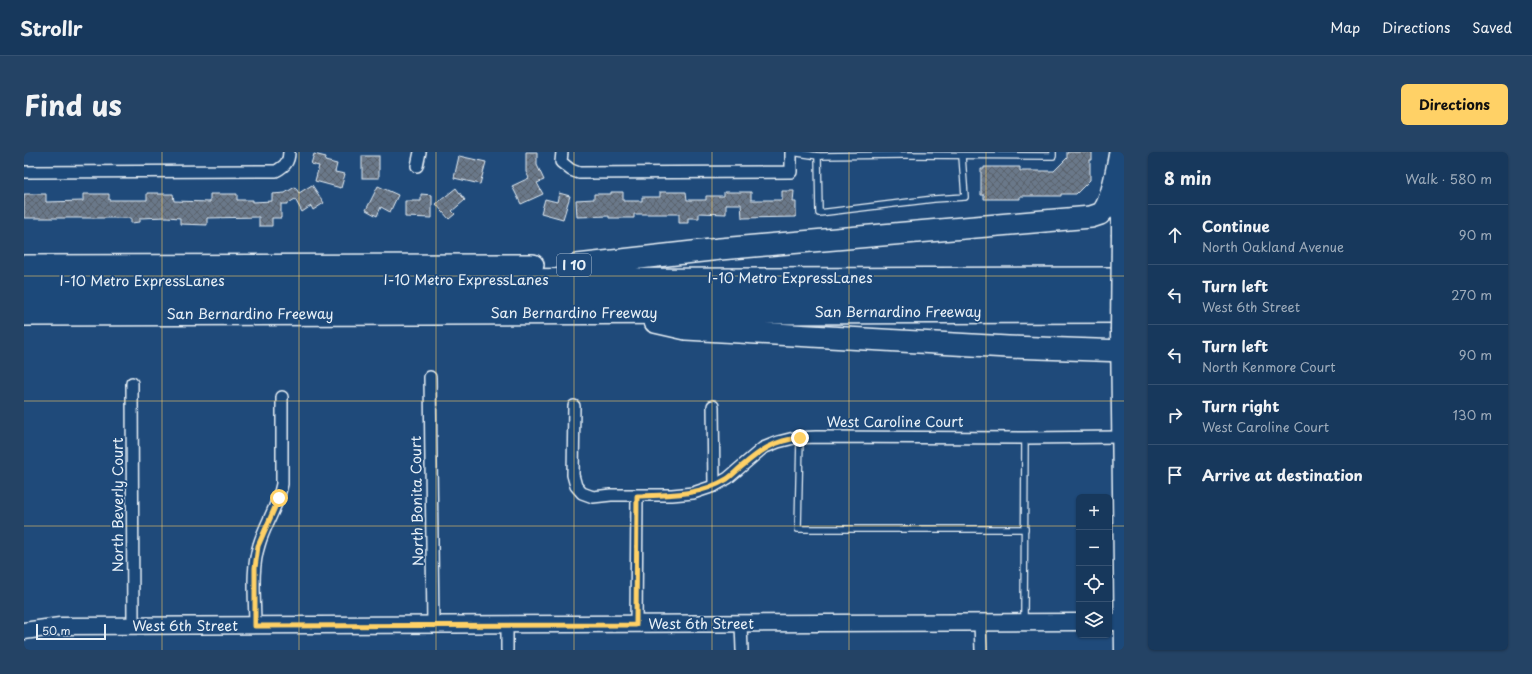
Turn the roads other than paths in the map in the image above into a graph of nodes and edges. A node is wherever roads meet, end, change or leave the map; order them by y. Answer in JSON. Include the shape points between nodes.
{"nodes":[{"id":1,"x":289,"y":152,"type":"edge"},
{"id":2,"x":420,"y":152,"type":"edge"},
{"id":3,"x":562,"y":152,"type":"edge"},
{"id":4,"x":791,"y":152,"type":"edge"},
{"id":5,"x":1053,"y":152,"type":"edge"},
{"id":6,"x":1120,"y":152,"type":"edge"},
{"id":7,"x":1008,"y":154,"type":"edge"},
{"id":8,"x":1024,"y":154,"type":"edge"},
{"id":9,"x":818,"y":156,"type":"junction"},
{"id":10,"x":962,"y":156,"type":"junction"},
{"id":11,"x":418,"y":166,"type":"dead end"},
{"id":12,"x":24,"y":172,"type":"edge"},
{"id":13,"x":1124,"y":263,"type":"edge"},
{"id":14,"x":577,"y":265,"type":"junction"},
{"id":15,"x":24,"y":266,"type":"edge"},
{"id":16,"x":1124,"y":278,"type":"edge"},
{"id":17,"x":24,"y":281,"type":"edge"},
{"id":18,"x":1124,"y":296,"type":"edge"},
{"id":19,"x":24,"y":299,"type":"edge"},
{"id":20,"x":616,"y":313,"type":"junction"},
{"id":21,"x":24,"y":315,"type":"edge"},
{"id":22,"x":1122,"y":321,"type":"edge"},
{"id":23,"x":1122,"y":351,"type":"edge"},
{"id":24,"x":430,"y":377,"type":"dead end"},
{"id":25,"x":132,"y":383,"type":"dead end"},
{"id":26,"x":282,"y":396,"type":"dead end"},
{"id":27,"x":574,"y":406,"type":"dead end"},
{"id":28,"x":713,"y":406,"type":"dead end"},
{"id":29,"x":1122,"y":437,"type":"junction"},
{"id":30,"x":800,"y":438,"type":"junction"},
{"id":31,"x":1025,"y":438,"type":"junction"},
{"id":32,"x":714,"y":486,"type":"junction"},
{"id":33,"x":637,"y":496,"type":"junction"},
{"id":34,"x":1025,"y":529,"type":"junction"},
{"id":35,"x":24,"y":620,"type":"edge"},
{"id":36,"x":1076,"y":622,"type":"edge"},
{"id":37,"x":1119,"y":622,"type":"edge"},
{"id":38,"x":980,"y":623,"type":"junction"},
{"id":39,"x":1024,"y":623,"type":"junction"},
{"id":40,"x":741,"y":624,"type":"junction"},
{"id":41,"x":433,"y":625,"type":"junction"},
{"id":42,"x":507,"y":625,"type":"junction"},
{"id":43,"x":636,"y":625,"type":"junction"},
{"id":44,"x":60,"y":626,"type":"junction"},
{"id":45,"x":133,"y":626,"type":"junction"},
{"id":46,"x":255,"y":626,"type":"junction"},
{"id":47,"x":24,"y":631,"type":"edge"},
{"id":48,"x":507,"y":650,"type":"edge"},
{"id":49,"x":742,"y":650,"type":"edge"},
{"id":50,"x":981,"y":650,"type":"edge"},
{"id":51,"x":1124,"y":650,"type":"edge"}],
"edges":[{"from":1,"to":12,"type":"street","via":[[289,159],[284,167],[276,171]]},
{"from":2,"to":11,"type":"street"},
{"from":3,"to":4,"type":"street","via":[[562,162],[579,173],[791,172]]},
{"from":4,"to":9,"type":"lane"},
{"from":5,"to":8,"type":"lane","via":[[1053,156]]},
{"from":6,"to":14,"type":"highway","via":[[1106,206],[1091,218],[720,249]]},
{"from":6,"to":22,"type":"main road","bridge":true},
{"from":7,"to":8,"type":"lane"},
{"from":7,"to":10,"type":"lane"},
{"from":9,"to":10,"type":"lane"},
{"from":9,"to":10,"type":"lane","via":[[819,213],[965,197]]},
{"from":13,"to":14,"type":"highway","number":"I 10"},
{"from":14,"to":15,"type":"highway","number":"I 10"},
{"from":16,"to":17,"type":"highway","name":"I-10 Metro ExpressLanes"},
{"from":18,"to":19,"type":"highway","name":"I-10 Metro ExpressLanes"},
{"from":20,"to":21,"type":"highway","name":"San Bernardino Freeway"},
{"from":20,"to":22,"type":"highway","name":"San Bernardino Freeway"},
{"from":20,"to":23,"type":"highway","via":[[686,328],[1008,347]]},
{"from":22,"to":23,"type":"main road"},
{"from":23,"to":29,"type":"main road"},
{"from":24,"to":41,"type":"street","name":"North Bonita Court"},
{"from":25,"to":45,"type":"street","name":"North Beverly Court"},
{"from":26,"to":46,"type":"street","via":[[282,484],[279,498],[258,546],[255,568]]},
{"from":27,"to":33,"type":"street","name":"West Caroline Court","via":[[573,475],[576,486],[582,493],[593,497]]},
{"from":28,"to":32,"type":"street"},
{"from":29,"to":31,"type":"street","name":"West Caroline Court"},
{"from":29,"to":37,"type":"main road"},
{"from":30,"to":31,"type":"street","name":"West Caroline Court"},
{"from":30,"to":32,"type":"street","name":"West Caroline Court","via":[[778,442],[764,448],[728,478]]},
{"from":30,"to":34,"type":"lane","via":[[798,529]]},
{"from":31,"to":34,"type":"lane"},
{"from":32,"to":33,"type":"street","name":"West Caroline Court","via":[[693,493]]},
{"from":33,"to":43,"type":"street"},
{"from":34,"to":39,"type":"lane"},
{"from":35,"to":44,"type":"street","name":"West 6th Street"},
{"from":36,"to":39,"type":"street","name":"West 6th Street"},
{"from":37,"to":51,"type":"main road"},
{"from":38,"to":39,"type":"street","name":"West 6th Street"},
{"from":38,"to":40,"type":"street","name":"West 6th Street"},
{"from":38,"to":50,"type":"street"},
{"from":40,"to":43,"type":"street","name":"West 6th Street"},
{"from":40,"to":49,"type":"street"},
{"from":41,"to":42,"type":"street","name":"West 6th Street"},
{"from":41,"to":46,"type":"street","name":"West 6th Street"},
{"from":42,"to":43,"type":"street","name":"West 6th Street"},
{"from":42,"to":48,"type":"street"},
{"from":44,"to":45,"type":"street","name":"West 6th Street"},
{"from":44,"to":47,"type":"street","name":"West 6th Street"},
{"from":45,"to":46,"type":"street","name":"West 6th Street"}]}
